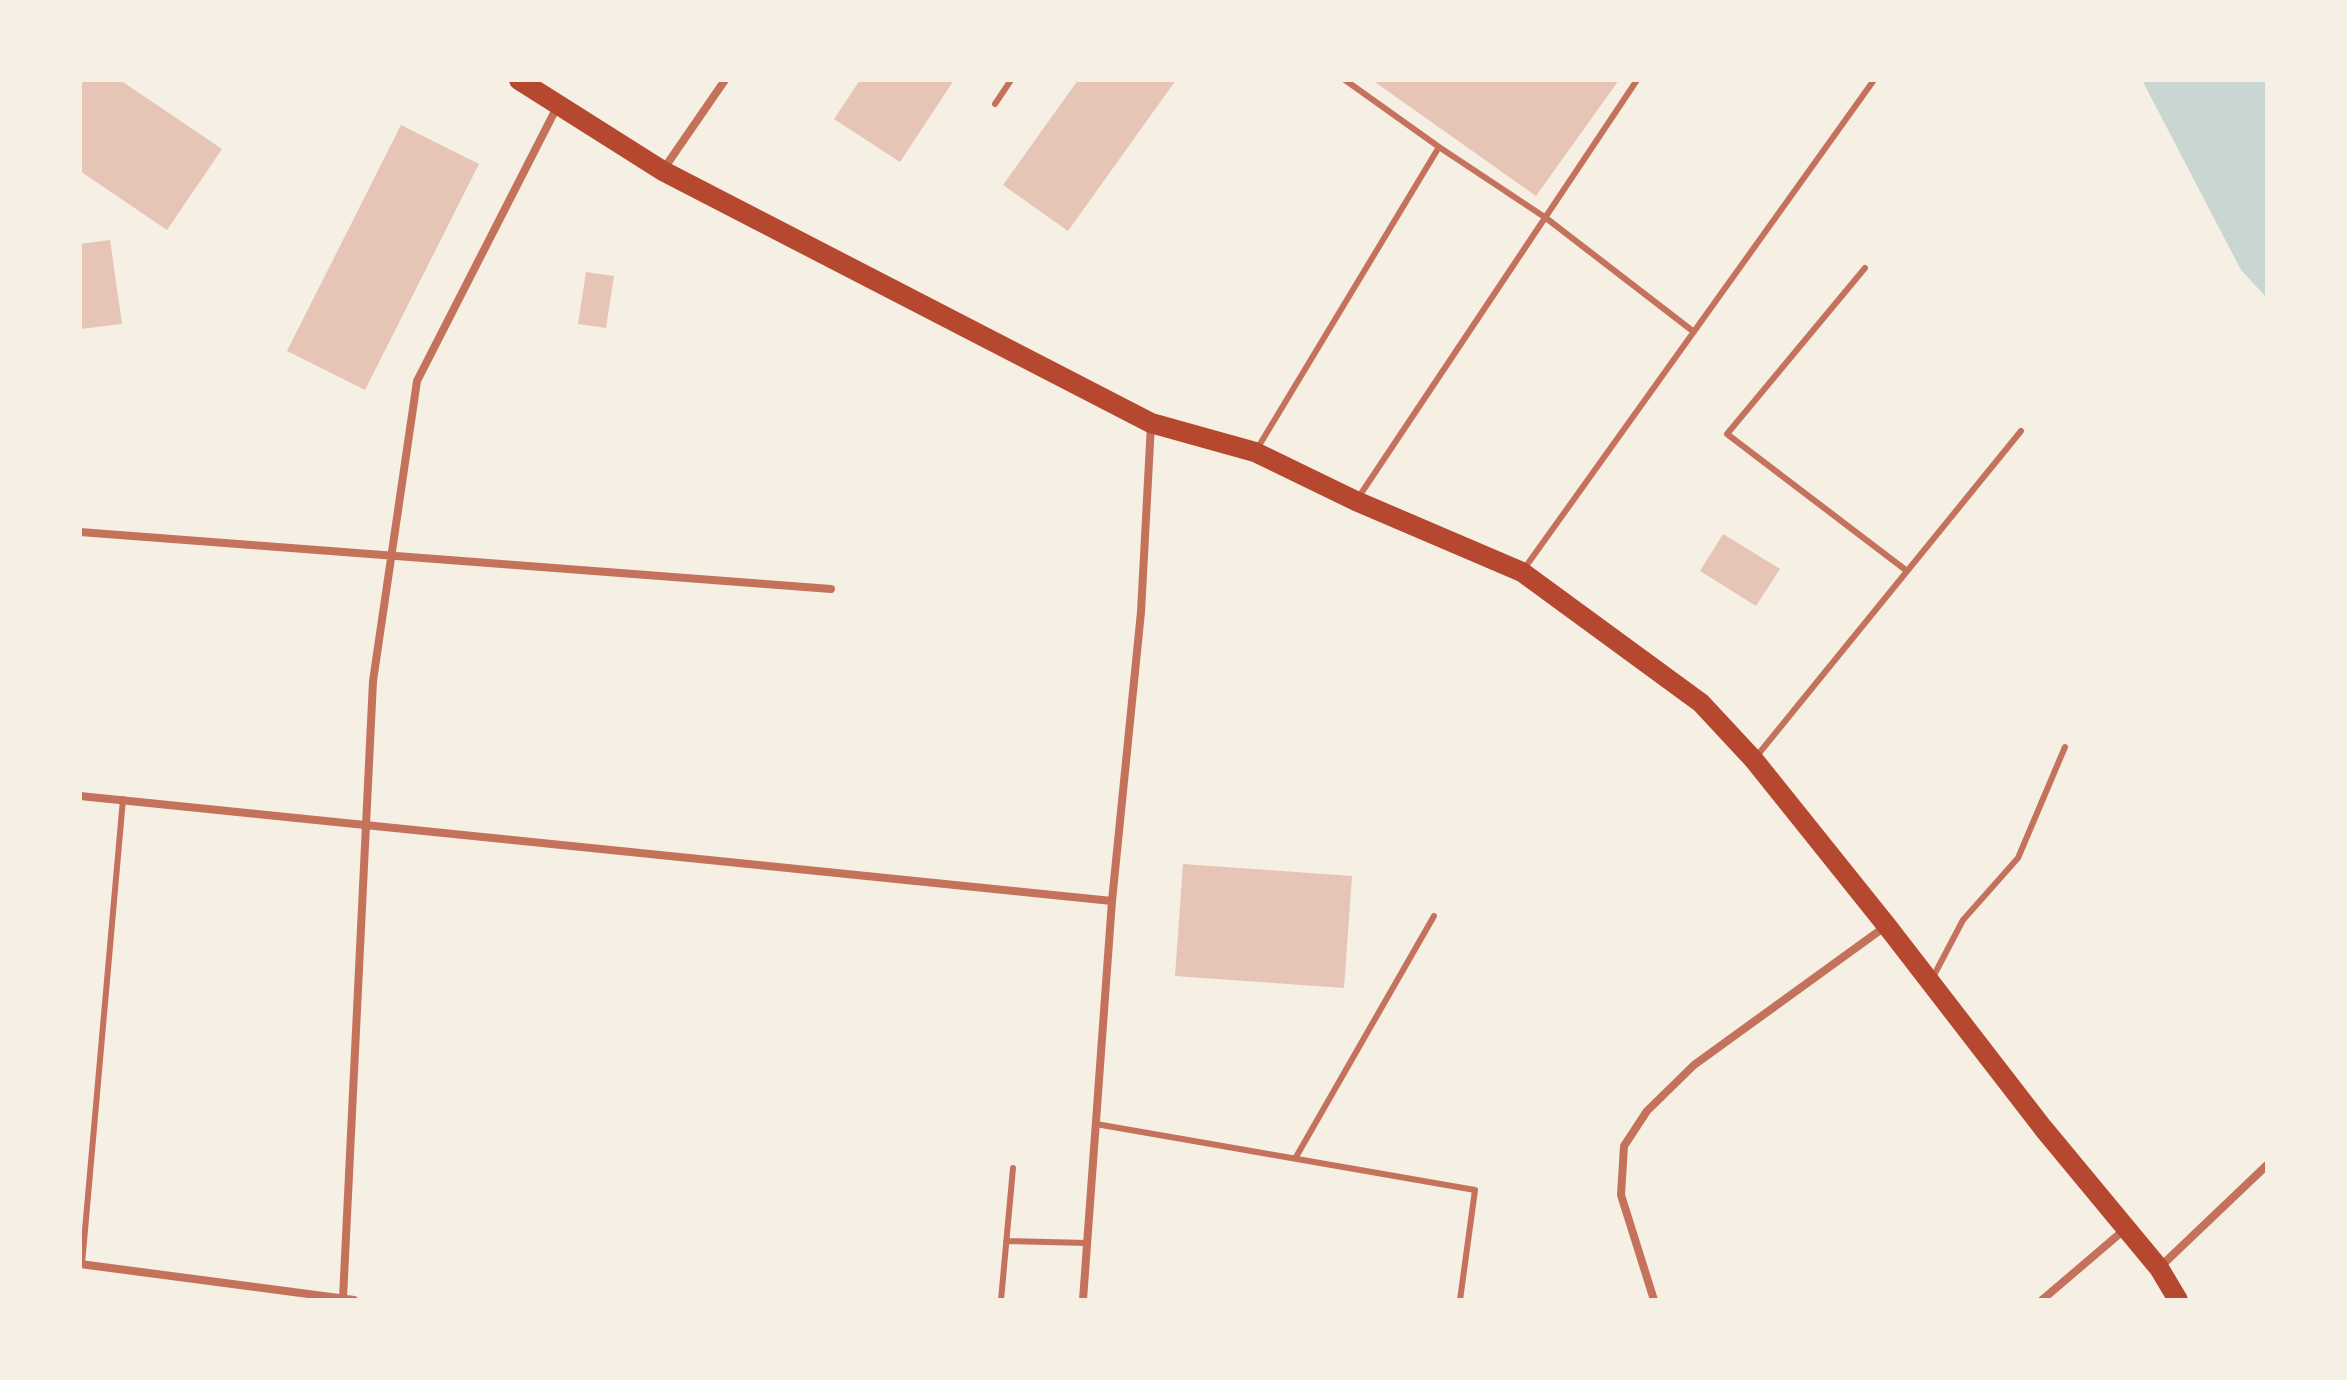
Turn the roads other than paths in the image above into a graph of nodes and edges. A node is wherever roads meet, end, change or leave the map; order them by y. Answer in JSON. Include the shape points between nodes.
{"nodes":[{"id":1,"x":519,"y":80,"type":"edge"},
{"id":2,"x":725,"y":80,"type":"edge"},
{"id":3,"x":1011,"y":80,"type":"edge"},
{"id":4,"x":1345,"y":80,"type":"edge"},
{"id":5,"x":1637,"y":80,"type":"edge"},
{"id":6,"x":1874,"y":80,"type":"edge"},
{"id":7,"x":995,"y":104,"type":"dead end"},
{"id":8,"x":557,"y":107,"type":"junction"},
{"id":9,"x":1439,"y":147,"type":"junction"},
{"id":10,"x":663,"y":171,"type":"junction"},
{"id":11,"x":1546,"y":218,"type":"junction"},
{"id":12,"x":1865,"y":268,"type":"dead end"},
{"id":13,"x":1694,"y":332,"type":"junction"},
{"id":14,"x":1151,"y":423,"type":"junction"},
{"id":15,"x":2021,"y":431,"type":"dead end"},
{"id":16,"x":1255,"y":452,"type":"junction"},
{"id":17,"x":1356,"y":501,"type":"junction"},
{"id":18,"x":80,"y":532,"type":"edge"},
{"id":19,"x":391,"y":557,"type":"junction"},
{"id":20,"x":1907,"y":571,"type":"junction"},
{"id":21,"x":1522,"y":572,"type":"junction"},
{"id":22,"x":831,"y":589,"type":"dead end"},
{"id":23,"x":2065,"y":747,"type":"dead end"},
{"id":24,"x":1754,"y":760,"type":"junction"},
{"id":25,"x":80,"y":796,"type":"edge"},
{"id":26,"x":123,"y":799,"type":"junction"},
{"id":27,"x":367,"y":825,"type":"junction"},
{"id":28,"x":1112,"y":901,"type":"junction"},
{"id":29,"x":1434,"y":916,"type":"dead end"},
{"id":30,"x":1887,"y":926,"type":"junction"},
{"id":31,"x":1930,"y":982,"type":"junction"},
{"id":32,"x":1096,"y":1124,"type":"junction"},
{"id":33,"x":1296,"y":1157,"type":"junction"},
{"id":34,"x":2267,"y":1165,"type":"edge"},
{"id":35,"x":1013,"y":1168,"type":"dead end"},
{"id":36,"x":2124,"y":1229,"type":"junction"},
{"id":37,"x":1006,"y":1241,"type":"junction"},
{"id":38,"x":1087,"y":1243,"type":"junction"},
{"id":39,"x":81,"y":1264,"type":"edge"},
{"id":40,"x":2159,"y":1268,"type":"junction"},
{"id":41,"x":343,"y":1298,"type":"junction"},
{"id":42,"x":354,"y":1300,"type":"edge"},
{"id":43,"x":1001,"y":1300,"type":"edge"},
{"id":44,"x":1083,"y":1300,"type":"edge"},
{"id":45,"x":1460,"y":1300,"type":"edge"},
{"id":46,"x":1654,"y":1300,"type":"edge"},
{"id":47,"x":2042,"y":1300,"type":"edge"},
{"id":48,"x":2178,"y":1300,"type":"edge"}],
"edges":[{"from":1,"to":8,"type":"main road"},
{"from":2,"to":10,"type":"street"},
{"from":3,"to":7,"type":"lane"},
{"from":4,"to":9,"type":"lane"},
{"from":5,"to":11,"type":"lane"},
{"from":6,"to":13,"type":"lane"},
{"from":8,"to":10,"type":"main road"},
{"from":8,"to":19,"type":"street","via":[[417,381]]},
{"from":9,"to":11,"type":"lane"},
{"from":9,"to":16,"type":"lane"},
{"from":10,"to":14,"type":"main road"},
{"from":11,"to":13,"type":"lane"},
{"from":11,"to":17,"type":"lane"},
{"from":12,"to":20,"type":"lane","via":[[1727,434]]},
{"from":13,"to":21,"type":"lane"},
{"from":14,"to":16,"type":"main road"},
{"from":14,"to":28,"type":"street","via":[[1141,612]]},
{"from":15,"to":20,"type":"lane"},
{"from":16,"to":17,"type":"main road"},
{"from":17,"to":21,"type":"main road"},
{"from":18,"to":19,"type":"street"},
{"from":19,"to":22,"type":"street"},
{"from":19,"to":27,"type":"street","via":[[373,681]]},
{"from":20,"to":24,"type":"lane"},
{"from":21,"to":24,"type":"main road","via":[[1701,703]]},
{"from":23,"to":31,"type":"lane","via":[[2018,858],[1963,920]]},
{"from":24,"to":30,"type":"main road"},
{"from":25,"to":26,"type":"street"},
{"from":26,"to":27,"type":"street"},
{"from":26,"to":39,"type":"lane"},
{"from":27,"to":28,"type":"street"},
{"from":27,"to":41,"type":"street"},
{"from":28,"to":32,"type":"street"},
{"from":29,"to":33,"type":"lane"},
{"from":30,"to":31,"type":"main road"},
{"from":30,"to":46,"type":"street","via":[[1694,1065],[1647,1111],[1624,1146],[1621,1195]]},
{"from":31,"to":36,"type":"main road"},
{"from":32,"to":33,"type":"lane"},
{"from":32,"to":38,"type":"street"},
{"from":33,"to":45,"type":"lane","via":[[1475,1190]]},
{"from":34,"to":40,"type":"street"},
{"from":35,"to":37,"type":"lane"},
{"from":36,"to":40,"type":"main road"},
{"from":36,"to":47,"type":"street"},
{"from":37,"to":38,"type":"lane"},
{"from":37,"to":43,"type":"lane"},
{"from":38,"to":44,"type":"street"},
{"from":39,"to":41,"type":"street"},
{"from":40,"to":48,"type":"main road"},
{"from":41,"to":42,"type":"street"}]}
